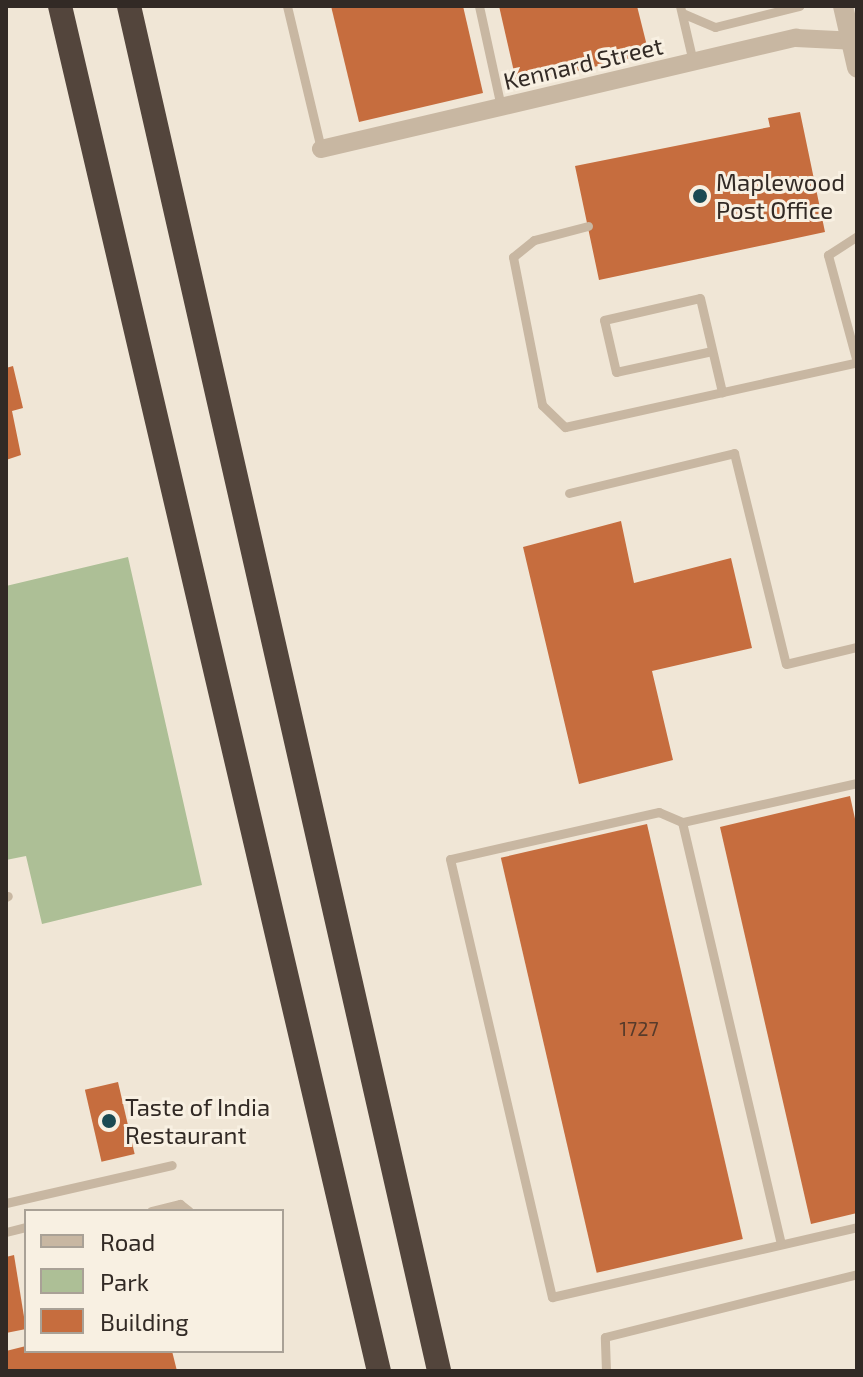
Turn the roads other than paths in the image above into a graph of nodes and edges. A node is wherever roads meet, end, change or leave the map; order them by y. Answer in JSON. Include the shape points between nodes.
{"nodes":[{"id":1,"x":60,"y":6,"type":"edge"},
{"id":2,"x":129,"y":6,"type":"edge"},
{"id":3,"x":287,"y":6,"type":"edge"},
{"id":4,"x":479,"y":6,"type":"edge"},
{"id":5,"x":799,"y":6,"type":"edge"},
{"id":6,"x":843,"y":6,"type":"edge"},
{"id":7,"x":681,"y":10,"type":"edge"},
{"id":8,"x":854,"y":42,"type":"edge"},
{"id":9,"x":693,"y":62,"type":"junction"},
{"id":10,"x":857,"y":67,"type":"edge"},
{"id":11,"x":501,"y":107,"type":"junction"},
{"id":12,"x":321,"y":149,"type":"joint"},
{"id":13,"x":588,"y":226,"type":"dead end"},
{"id":14,"x":857,"y":236,"type":"edge"},
{"id":15,"x":712,"y":351,"type":"junction"},
{"id":16,"x":857,"y":362,"type":"edge"},
{"id":17,"x":722,"y":392,"type":"junction"},
{"id":18,"x":569,"y":493,"type":"dead end"},
{"id":19,"x":857,"y":647,"type":"edge"},
{"id":20,"x":857,"y":783,"type":"edge"},
{"id":21,"x":682,"y":822,"type":"junction"},
{"id":22,"x":172,"y":1165,"type":"dead end"},
{"id":23,"x":334,"y":1197,"type":"junction"},
{"id":24,"x":6,"y":1203,"type":"edge"},
{"id":25,"x":159,"y":1209,"type":"edge"},
{"id":26,"x":186,"y":1209,"type":"edge"},
{"id":27,"x":857,"y":1227,"type":"edge"},
{"id":28,"x":781,"y":1244,"type":"junction"},
{"id":29,"x":857,"y":1274,"type":"edge"},
{"id":30,"x":364,"y":1371,"type":"edge"},
{"id":31,"x":379,"y":1371,"type":"edge"},
{"id":32,"x":439,"y":1371,"type":"edge"},
{"id":33,"x":606,"y":1371,"type":"edge"}],
"edges":[{"from":1,"to":23,"type":"highway"},
{"from":2,"to":32,"type":"highway"},
{"from":3,"to":12,"type":"lane"},
{"from":4,"to":11,"type":"lane"},
{"from":5,"to":7,"type":"lane","via":[[715,27]]},
{"from":6,"to":8,"type":"street"},
{"from":7,"to":9,"type":"lane"},
{"from":8,"to":9,"type":"street","name":"Kennard Street","via":[[796,38]]},
{"from":8,"to":10,"type":"street"},
{"from":9,"to":11,"type":"street","name":"Kennard Street"},
{"from":11,"to":12,"type":"street","name":"Kennard Street"},
{"from":13,"to":17,"type":"lane","via":[[534,240],[513,257],[542,405],[565,427]]},
{"from":14,"to":16,"type":"lane","via":[[828,255]]},
{"from":15,"to":15,"type":"lane","via":[[700,298],[604,320],[616,372]]},
{"from":15,"to":17,"type":"lane"},
{"from":16,"to":17,"type":"lane"},
{"from":18,"to":19,"type":"lane","via":[[734,453],[786,664]]},
{"from":20,"to":21,"type":"lane"},
{"from":21,"to":28,"type":"lane"},
{"from":21,"to":28,"type":"lane","via":[[659,812],[450,859],[552,1297]]},
{"from":22,"to":24,"type":"lane"},
{"from":23,"to":30,"type":"highway"},
{"from":23,"to":31,"type":"highway"},
{"from":25,"to":26,"type":"lane","via":[[180,1204]]},
{"from":27,"to":28,"type":"lane"},
{"from":29,"to":33,"type":"lane","via":[[605,1337]]}]}
